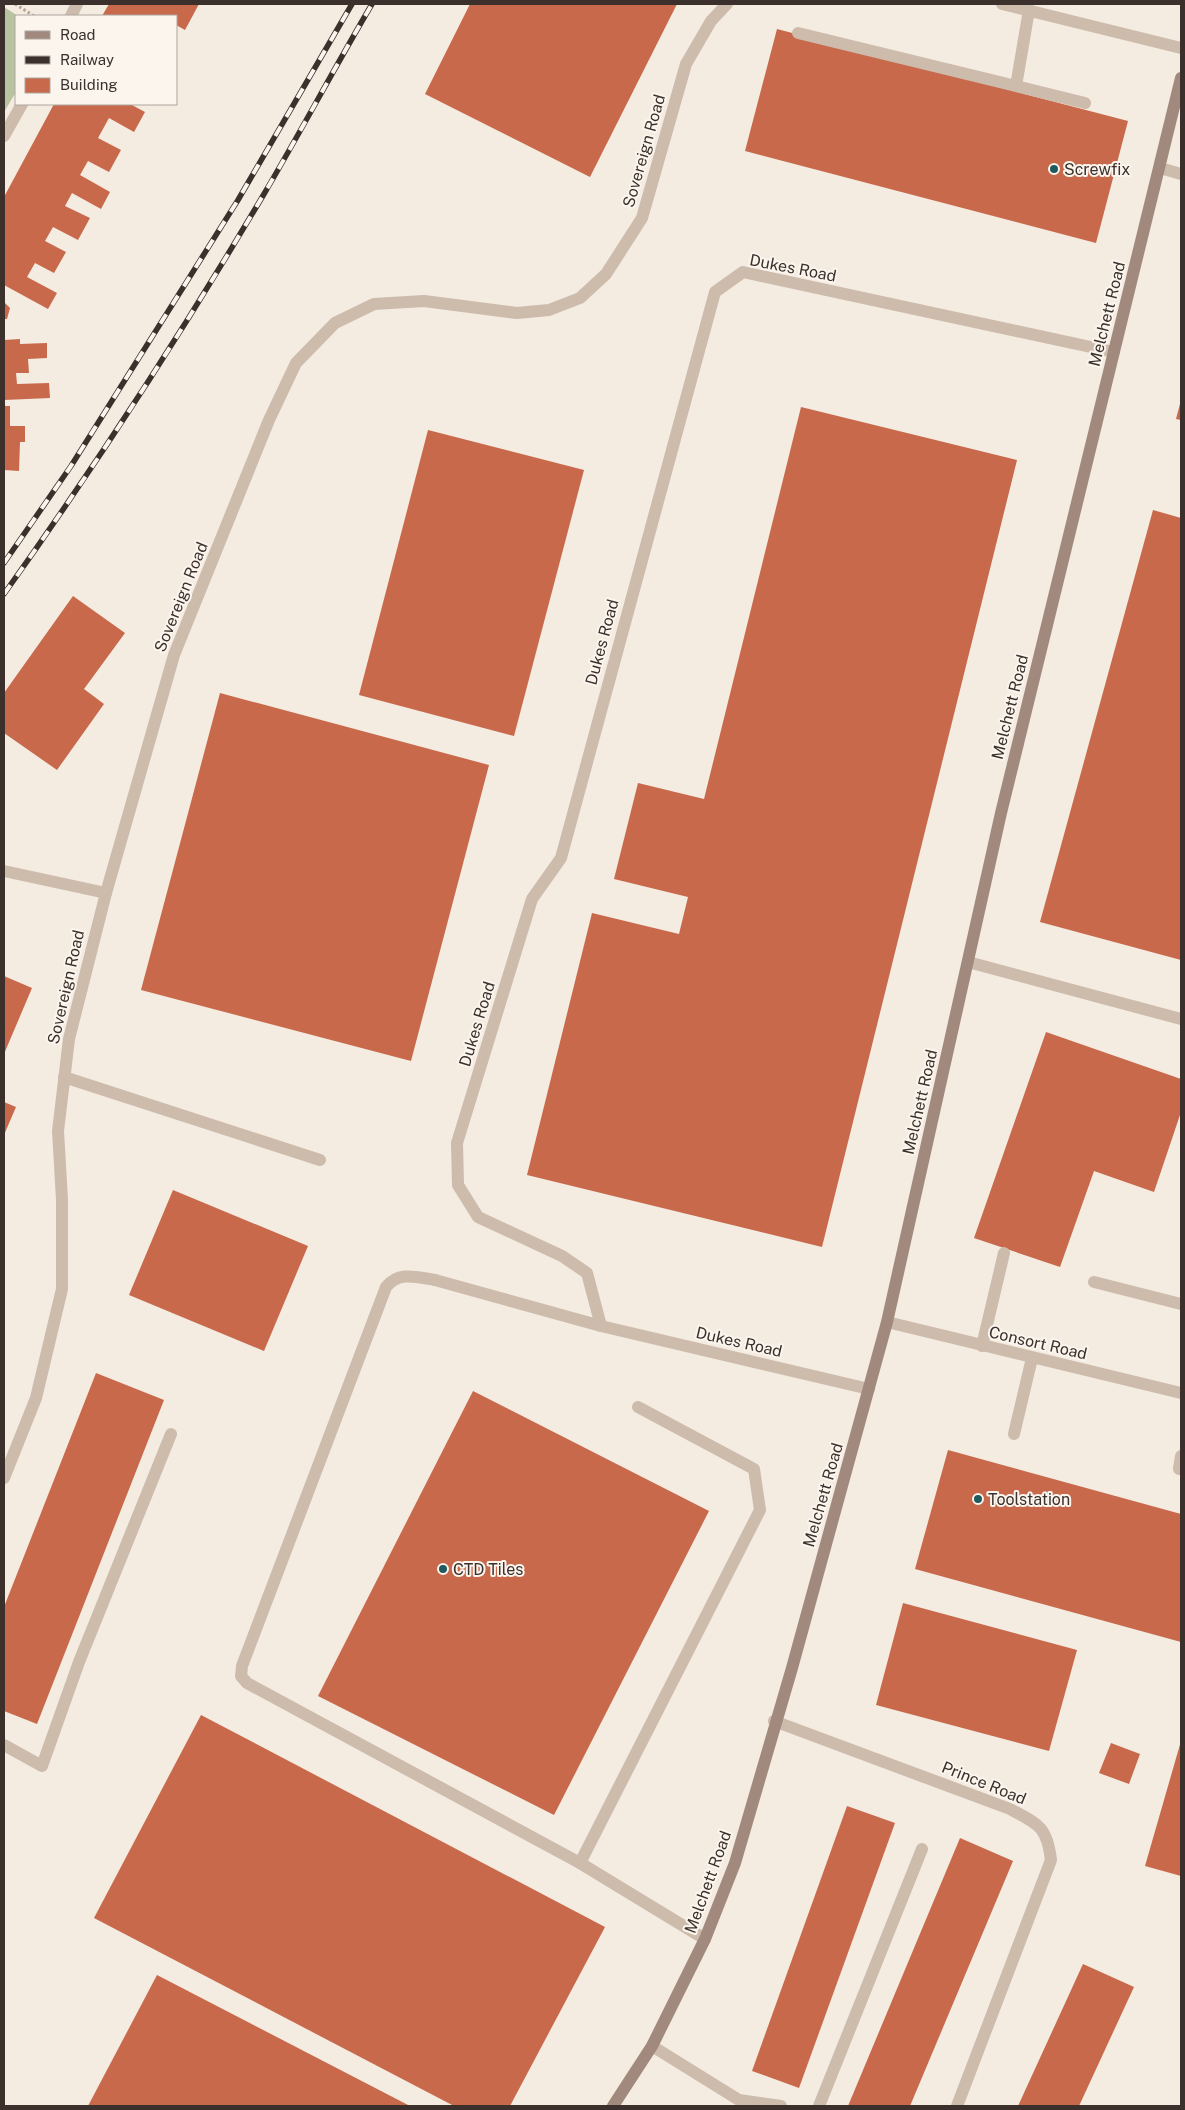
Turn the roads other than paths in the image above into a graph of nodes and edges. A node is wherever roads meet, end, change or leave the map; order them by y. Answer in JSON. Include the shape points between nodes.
{"nodes":[{"id":1,"x":727,"y":4,"type":"edge"},
{"id":2,"x":1002,"y":4,"type":"edge"},
{"id":3,"x":1030,"y":10,"type":"junction"},
{"id":4,"x":798,"y":33,"type":"dead end"},
{"id":5,"x":1181,"y":48,"type":"edge"},
{"id":6,"x":1181,"y":78,"type":"edge"},
{"id":7,"x":1016,"y":86,"type":"junction"},
{"id":8,"x":1085,"y":103,"type":"dead end"},
{"id":9,"x":21,"y":105,"type":"edge"},
{"id":10,"x":4,"y":136,"type":"edge"},
{"id":11,"x":1160,"y":168,"type":"junction"},
{"id":12,"x":1181,"y":174,"type":"edge"},
{"id":13,"x":1114,"y":352,"type":"junction"},
{"id":14,"x":4,"y":871,"type":"edge"},
{"id":15,"x":106,"y":893,"type":"junction"},
{"id":16,"x":968,"y":962,"type":"junction"},
{"id":17,"x":1181,"y":1019,"type":"edge"},
{"id":18,"x":64,"y":1077,"type":"junction"},
{"id":19,"x":320,"y":1160,"type":"dead end"},
{"id":20,"x":1004,"y":1253,"type":"dead end"},
{"id":21,"x":1094,"y":1282,"type":"dead end"},
{"id":22,"x":1181,"y":1304,"type":"edge"},
{"id":23,"x":887,"y":1322,"type":"junction"},
{"id":24,"x":601,"y":1326,"type":"junction"},
{"id":25,"x":982,"y":1346,"type":"junction"},
{"id":26,"x":1032,"y":1358,"type":"junction"},
{"id":27,"x":869,"y":1389,"type":"junction"},
{"id":28,"x":1181,"y":1393,"type":"edge"},
{"id":29,"x":638,"y":1407,"type":"dead end"},
{"id":30,"x":171,"y":1434,"type":"dead end"},
{"id":31,"x":1014,"y":1434,"type":"dead end"},
{"id":32,"x":1181,"y":1456,"type":"edge"},
{"id":33,"x":1179,"y":1469,"type":"dead end"},
{"id":34,"x":4,"y":1478,"type":"edge"},
{"id":35,"x":774,"y":1721,"type":"junction"},
{"id":36,"x":4,"y":1745,"type":"edge"},
{"id":37,"x":922,"y":1849,"type":"dead end"},
{"id":38,"x":580,"y":1863,"type":"junction"},
{"id":39,"x":705,"y":1939,"type":"junction"},
{"id":40,"x":652,"y":2046,"type":"junction"},
{"id":41,"x":613,"y":2106,"type":"edge"},
{"id":42,"x":781,"y":2106,"type":"edge"},
{"id":43,"x":818,"y":2106,"type":"edge"},
{"id":44,"x":957,"y":2106,"type":"edge"}],
"edges":[{"from":1,"to":15,"type":"street","name":"Sovereign Road","via":[[710,21],[686,64],[642,218],[606,274],[580,298],[549,310],[518,313],[424,301],[374,304],[334,323],[296,363],[269,420],[174,655]]},
{"from":2,"to":3,"type":"street"},
{"from":3,"to":5,"type":"street"},
{"from":3,"to":7,"type":"street"},
{"from":4,"to":7,"type":"street"},
{"from":6,"to":11,"type":"street","name":"Melchett Road"},
{"from":7,"to":8,"type":"street"},
{"from":9,"to":10,"type":"street"},
{"from":11,"to":12,"type":"street"},
{"from":11,"to":13,"type":"street","name":"Melchett Road"},
{"from":13,"to":16,"type":"street","name":"Melchett Road","via":[[1001,813]]},
{"from":13,"to":24,"type":"street","name":"Dukes Road","via":[[743,272],[716,292],[561,858],[532,899],[457,1143],[458,1185],[478,1217],[562,1256],[588,1273]]},
{"from":14,"to":15,"type":"street"},
{"from":15,"to":18,"type":"street","name":"Sovereign Road","via":[[69,1038]]},
{"from":16,"to":17,"type":"street"},
{"from":16,"to":23,"type":"street","name":"Melchett Road"},
{"from":18,"to":19,"type":"street"},
{"from":18,"to":34,"type":"street","name":"Sovereign Road","via":[[58,1131],[62,1289],[36,1398]]},
{"from":20,"to":25,"type":"street"},
{"from":21,"to":22,"type":"street"},
{"from":23,"to":25,"type":"street","name":"Consort Road"},
{"from":23,"to":27,"type":"street","name":"Melchett Road"},
{"from":24,"to":27,"type":"street","name":"Dukes Road"},
{"from":24,"to":38,"type":"street","name":"Dukes Road","via":[[435,1280],[404,1275],[393,1279],[386,1287],[242,1666],[241,1676],[247,1683]]},
{"from":25,"to":26,"type":"street","name":"Consort Road"},
{"from":26,"to":28,"type":"street","name":"Consort Road"},
{"from":26,"to":31,"type":"street"},
{"from":27,"to":35,"type":"street","name":"Melchett Road"},
{"from":29,"to":38,"type":"street","via":[[754,1469],[760,1510]]},
{"from":30,"to":36,"type":"street","via":[[79,1662],[42,1766]]},
{"from":32,"to":33,"type":"street"},
{"from":35,"to":39,"type":"street","name":"Melchett Road","via":[[735,1863]]},
{"from":35,"to":44,"type":"street","name":"Prince Road","via":[[1010,1809],[1038,1824],[1049,1844],[1051,1860]]},
{"from":37,"to":43,"type":"street"},
{"from":38,"to":39,"type":"street"},
{"from":39,"to":40,"type":"street","name":"Melchett Road"},
{"from":40,"to":41,"type":"street","name":"Melchett Road"},
{"from":40,"to":42,"type":"street","via":[[739,2100]]}]}
